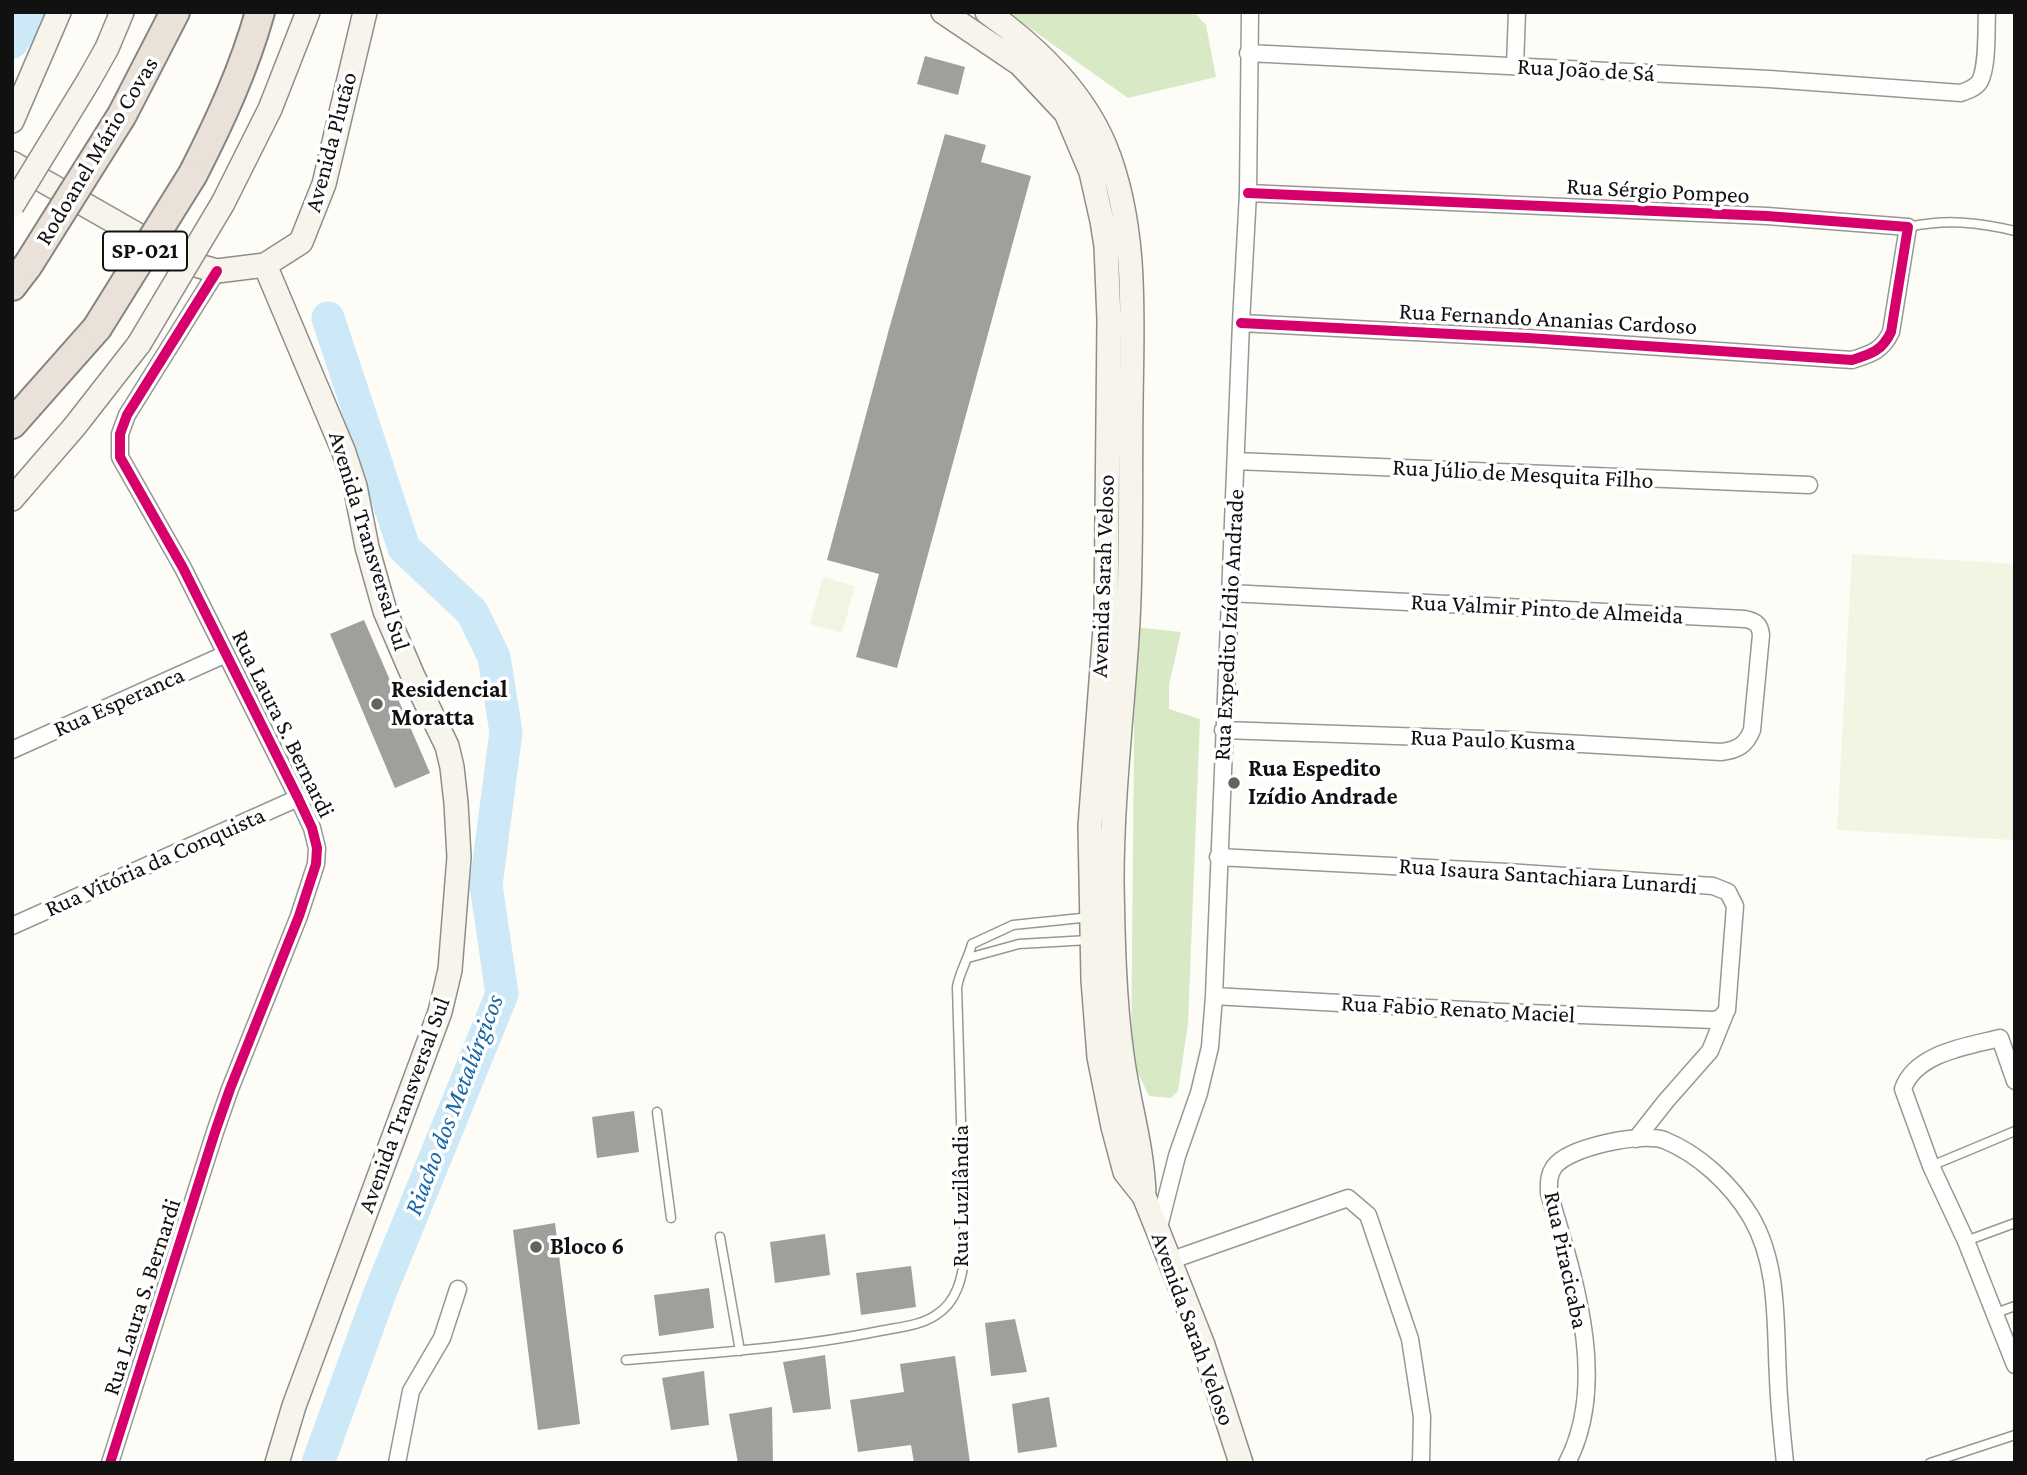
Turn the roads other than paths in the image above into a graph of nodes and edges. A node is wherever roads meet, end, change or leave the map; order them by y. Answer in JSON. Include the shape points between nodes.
{"nodes":[{"id":1,"x":59,"y":12,"type":"edge"},
{"id":2,"x":122,"y":12,"type":"edge"},
{"id":3,"x":175,"y":12,"type":"edge"},
{"id":4,"x":260,"y":12,"type":"edge"},
{"id":5,"x":308,"y":12,"type":"edge"},
{"id":6,"x":365,"y":12,"type":"edge"},
{"id":7,"x":943,"y":12,"type":"edge"},
{"id":8,"x":988,"y":12,"type":"edge"},
{"id":9,"x":1250,"y":12,"type":"edge"},
{"id":10,"x":1517,"y":12,"type":"edge"},
{"id":11,"x":1987,"y":12,"type":"edge"},
{"id":12,"x":1248,"y":52,"type":"junction"},
{"id":13,"x":1515,"y":66,"type":"junction"},
{"id":14,"x":12,"y":121,"type":"edge"},
{"id":15,"x":12,"y":163,"type":"edge"},
{"id":16,"x":1248,"y":193,"type":"junction"},
{"id":17,"x":12,"y":206,"type":"edge"},
{"id":18,"x":1908,"y":227,"type":"junction"},
{"id":19,"x":2015,"y":232,"type":"edge"},
{"id":20,"x":265,"y":265,"type":"junction"},
{"id":21,"x":217,"y":271,"type":"junction"},
{"id":22,"x":20,"y":275,"type":"edge"},
{"id":23,"x":1241,"y":323,"type":"junction"},
{"id":24,"x":12,"y":424,"type":"edge"},
{"id":25,"x":1236,"y":461,"type":"junction"},
{"id":26,"x":1809,"y":485,"type":"dead end"},
{"id":27,"x":12,"y":499,"type":"edge"},
{"id":28,"x":1229,"y":593,"type":"junction"},
{"id":29,"x":226,"y":654,"type":"junction"},
{"id":30,"x":1223,"y":730,"type":"junction"},
{"id":31,"x":1752,"y":730,"type":"joint"},
{"id":32,"x":12,"y":750,"type":"edge"},
{"id":33,"x":298,"y":798,"type":"junction"},
{"id":34,"x":1218,"y":857,"type":"junction"},
{"id":35,"x":1103,"y":916,"type":"junction"},
{"id":36,"x":12,"y":926,"type":"edge"},
{"id":37,"x":1104,"y":941,"type":"junction"},
{"id":38,"x":968,"y":958,"type":"junction"},
{"id":39,"x":1214,"y":996,"type":"junction"},
{"id":40,"x":1725,"y":1014,"type":"junction"},
{"id":41,"x":2008,"y":1036,"type":"edge"},
{"id":42,"x":2015,"y":1081,"type":"edge"},
{"id":43,"x":657,"y":1112,"type":"dead end"},
{"id":44,"x":2015,"y":1131,"type":"edge"},
{"id":45,"x":1636,"y":1139,"type":"junction"},
{"id":46,"x":1931,"y":1166,"type":"junction"},
{"id":47,"x":671,"y":1217,"type":"dead end"},
{"id":48,"x":2015,"y":1223,"type":"edge"},
{"id":49,"x":1158,"y":1231,"type":"junction"},
{"id":50,"x":720,"y":1237,"type":"dead end"},
{"id":51,"x":1966,"y":1241,"type":"junction"},
{"id":52,"x":1169,"y":1261,"type":"junction"},
{"id":53,"x":458,"y":1289,"type":"dead end"},
{"id":54,"x":2015,"y":1306,"type":"edge"},
{"id":55,"x":1996,"y":1313,"type":"junction"},
{"id":56,"x":740,"y":1350,"type":"junction"},
{"id":57,"x":626,"y":1360,"type":"dead end"},
{"id":58,"x":2015,"y":1365,"type":"edge"},
{"id":59,"x":2015,"y":1435,"type":"edge"},
{"id":60,"x":110,"y":1463,"type":"edge"},
{"id":61,"x":277,"y":1463,"type":"edge"},
{"id":62,"x":397,"y":1463,"type":"edge"},
{"id":63,"x":1241,"y":1463,"type":"edge"},
{"id":64,"x":1421,"y":1463,"type":"edge"},
{"id":65,"x":1567,"y":1463,"type":"edge"},
{"id":66,"x":1785,"y":1463,"type":"edge"},
{"id":67,"x":1930,"y":1463,"type":"edge"}],
"edges":[{"from":1,"to":14,"type":"main road"},
{"from":2,"to":17,"type":"main road","bridge":true,"via":[[89,80]]},
{"from":3,"to":22,"type":"highway","name":"Rodoanel Mário Covas","bridge":true,"via":[[122,115]]},
{"from":4,"to":24,"type":"highway","number":"SP-021","bridge":true,"via":[[227,107],[193,174],[97,328]]},
{"from":5,"to":27,"type":"main road","bridge":true,"via":[[270,109],[223,203],[139,344]]},
{"from":6,"to":20,"type":"main road","name":"Avenida Plutão","via":[[324,184],[301,242]]},
{"from":7,"to":35,"type":"main road","name":"Avenida Sarah Veloso","via":[[1020,64],[1066,113],[1091,173],[1102,221],[1109,320],[1106,615],[1090,826]]},
{"from":8,"to":35,"type":"main road","name":"Avenida Sarah Veloso","via":[[1056,72],[1086,109],[1107,154],[1125,213],[1132,319],[1128,615]]},
{"from":9,"to":12,"type":"street","name":"Rua Expedito Izídio Andrade"},
{"from":10,"to":13,"type":"street"},
{"from":11,"to":13,"type":"street","name":"Rua João de Sá","via":[[1980,81],[1961,93]]},
{"from":12,"to":13,"type":"street","name":"Rua João de Sá"},
{"from":12,"to":16,"type":"street","name":"Rua Expedito Izídio Andrade"},
{"from":15,"to":21,"type":"main road","name":"Avenida Plutão","via":[[185,262]]},
{"from":16,"to":18,"type":"street","name":"Rua Sérgio Pompeo"},
{"from":16,"to":23,"type":"street","name":"Rua Expedito Izídio Andrade"},
{"from":18,"to":19,"type":"lane","via":[[1968,222]]},
{"from":18,"to":23,"type":"street","name":"Rua Fernando Ananias Cardoso","via":[[1891,332],[1885,345],[1852,360]]},
{"from":20,"to":21,"type":"main road","name":"Avenida Plutão"},
{"from":20,"to":61,"type":"main road","name":"Avenida Transversal Sul","via":[[343,450],[385,611],[447,746],[459,857],[450,970],[440,1012]]},
{"from":21,"to":29,"type":"street","name":"Rua Laura S. Bernardi","via":[[127,415],[119,444],[129,475]]},
{"from":23,"to":25,"type":"street","name":"Rua Expedito Izídio Andrade"},
{"from":25,"to":26,"type":"street","name":"Rua Júlio de Mesquita Filho"},
{"from":25,"to":28,"type":"street","name":"Rua Expedito Izídio Andrade"},
{"from":28,"to":30,"type":"street","name":"Rua Expedito Izídio Andrade"},
{"from":28,"to":31,"type":"street","name":"Rua Valmir Pinto de Almeida","via":[[1752,620],[1761,635]]},
{"from":29,"to":32,"type":"street","name":"Rua Esperanca"},
{"from":29,"to":33,"type":"street","name":"Rua Laura S. Bernardi"},
{"from":30,"to":31,"type":"street","name":"Rua Paulo Kusma","via":[[1721,752],[1742,746]]},
{"from":30,"to":34,"type":"street","name":"Rua Expedito Izídio Andrade"},
{"from":33,"to":36,"type":"street","name":"Rua Vitória da Conquista"},
{"from":33,"to":60,"type":"street","name":"Rua Laura S. Bernardi","via":[[312,828],[316,864],[226,1100]]},
{"from":34,"to":39,"type":"street","name":"Rua Expedito Izídio Andrade"},
{"from":34,"to":40,"type":"street","name":"Rua Isaura Santachiara Lunardi","via":[[1723,889],[1735,906]]},
{"from":35,"to":37,"type":"main road","name":"Avenida Sarah Veloso"},
{"from":35,"to":38,"type":"lane","name":"Rua Luzilândia","via":[[1013,925],[972,944]]},
{"from":37,"to":38,"type":"lane","via":[[1046,941]]},
{"from":37,"to":49,"type":"main road","name":"Avenida Sarah Veloso","via":[[1093,980],[1099,1057],[1125,1172],[1144,1196]]},
{"from":38,"to":56,"type":"lane","name":"Rua Luzilândia","via":[[960,969],[957,987],[965,1255],[953,1299],[925,1322]]},
{"from":39,"to":40,"type":"street","name":"Rua Fabio Renato Maciel","via":[[1703,1021]]},
{"from":39,"to":49,"type":"street","name":"Rua Expedito Izídio Andrade","via":[[1199,1093]]},
{"from":40,"to":45,"type":"street","via":[[1710,1051]]},
{"from":41,"to":42,"type":"street"},
{"from":41,"to":46,"type":"street","via":[[1938,1055],[1906,1079],[1903,1089]]},
{"from":43,"to":47,"type":"lane"},
{"from":44,"to":46,"type":"lane"},
{"from":45,"to":65,"type":"street","name":"Rua Piracicaba","via":[[1577,1151],[1556,1165],[1549,1177],[1549,1193],[1579,1297],[1585,1357],[1582,1421]]},
{"from":45,"to":66,"type":"street","via":[[1661,1139],[1695,1156],[1731,1189],[1751,1217],[1774,1287]]},
{"from":46,"to":51,"type":"street"},
{"from":48,"to":51,"type":"lane"},
{"from":49,"to":52,"type":"main road","name":"Avenida Sarah Veloso"},
{"from":50,"to":56,"type":"lane"},
{"from":51,"to":55,"type":"street"},
{"from":52,"to":63,"type":"main road","name":"Avenida Sarah Veloso","via":[[1203,1345]]},
{"from":52,"to":64,"type":"street","via":[[1349,1198],[1368,1215],[1410,1339],[1422,1417]]},
{"from":53,"to":62,"type":"street","via":[[442,1338],[411,1391]]},
{"from":54,"to":55,"type":"lane"},
{"from":55,"to":58,"type":"street"},
{"from":56,"to":57,"type":"lane","name":"Rua Luzilândia"},
{"from":59,"to":67,"type":"lane"}]}
